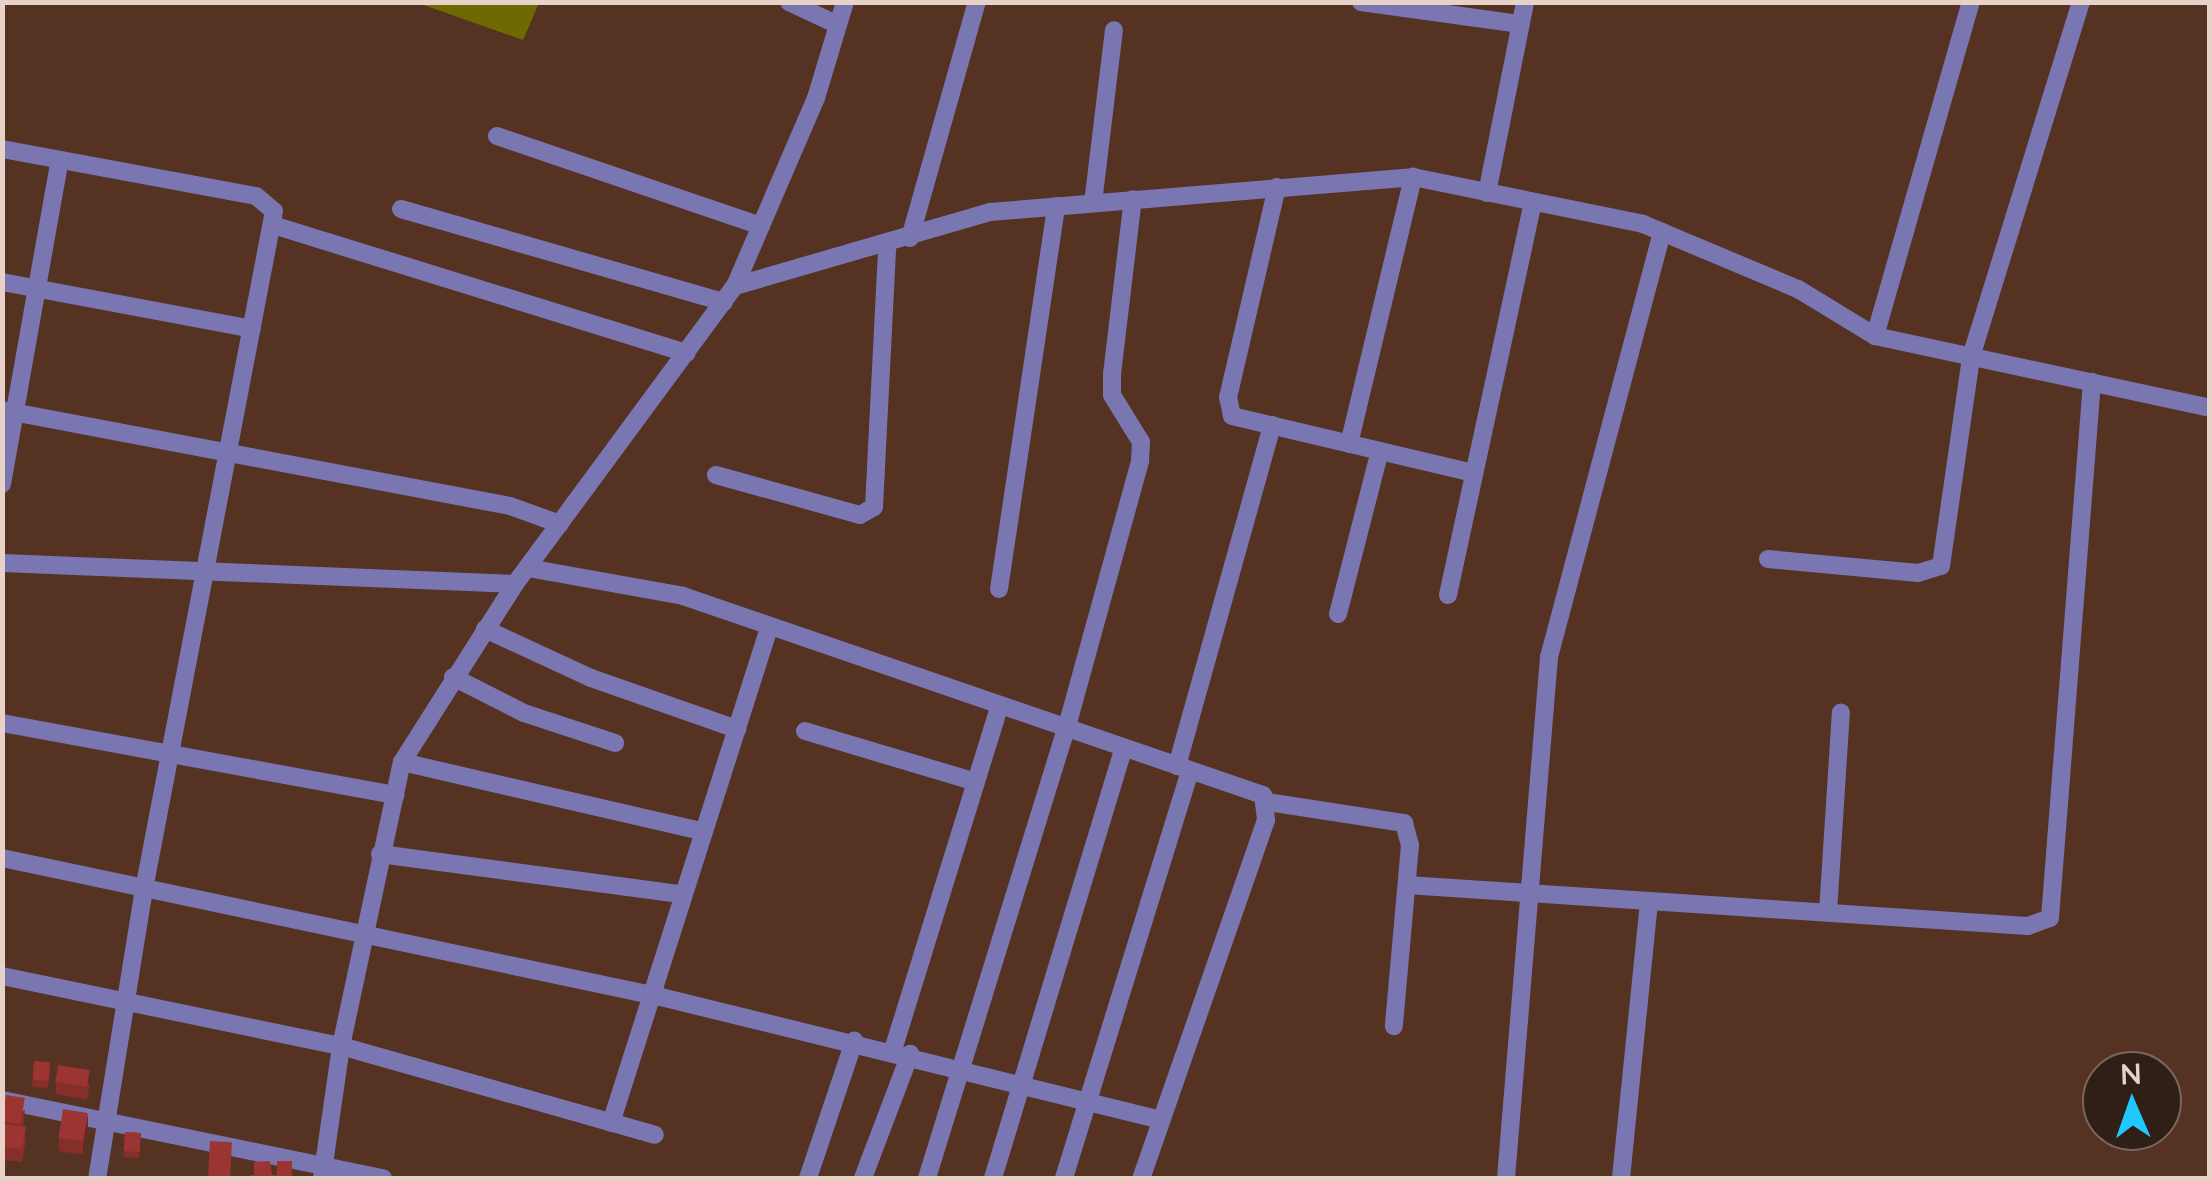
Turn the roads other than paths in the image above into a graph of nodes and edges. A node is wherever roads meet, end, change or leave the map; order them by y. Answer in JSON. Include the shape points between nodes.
{"nodes":[{"id":1,"x":789,"y":2,"type":"edge"},
{"id":2,"x":844,"y":2,"type":"edge"},
{"id":3,"x":977,"y":2,"type":"edge"},
{"id":4,"x":1361,"y":2,"type":"edge"},
{"id":5,"x":1524,"y":2,"type":"edge"},
{"id":6,"x":1971,"y":2,"type":"edge"},
{"id":7,"x":2081,"y":2,"type":"edge"},
{"id":8,"x":1520,"y":24,"type":"junction"},
{"id":9,"x":838,"y":25,"type":"junction"},
{"id":10,"x":1114,"y":30,"type":"dead end"},
{"id":11,"x":498,"y":136,"type":"dead end"},
{"id":12,"x":2,"y":149,"type":"edge"},
{"id":13,"x":60,"y":160,"type":"junction"},
{"id":14,"x":1413,"y":177,"type":"junction"},
{"id":15,"x":1277,"y":187,"type":"junction"},
{"id":16,"x":1487,"y":193,"type":"junction"},
{"id":17,"x":1132,"y":199,"type":"junction"},
{"id":18,"x":1094,"y":203,"type":"junction"},
{"id":19,"x":1533,"y":203,"type":"junction"},
{"id":20,"x":1056,"y":206,"type":"junction"},
{"id":21,"x":401,"y":209,"type":"dead end"},
{"id":22,"x":273,"y":225,"type":"junction"},
{"id":23,"x":762,"y":226,"type":"junction"},
{"id":24,"x":1662,"y":232,"type":"junction"},
{"id":25,"x":910,"y":238,"type":"junction"},
{"id":26,"x":887,"y":246,"type":"junction"},
{"id":27,"x":2,"y":282,"type":"edge"},
{"id":28,"x":38,"y":289,"type":"junction"},
{"id":29,"x":730,"y":294,"type":"junction"},
{"id":30,"x":252,"y":330,"type":"junction"},
{"id":31,"x":1875,"y":336,"type":"junction"},
{"id":32,"x":687,"y":352,"type":"junction"},
{"id":33,"x":1971,"y":357,"type":"junction"},
{"id":34,"x":2092,"y":382,"type":"junction"},
{"id":35,"x":2210,"y":408,"type":"edge"},
{"id":36,"x":9,"y":412,"type":"edge"},
{"id":37,"x":1272,"y":425,"type":"junction"},
{"id":38,"x":1349,"y":444,"type":"junction"},
{"id":39,"x":229,"y":449,"type":"junction"},
{"id":40,"x":1380,"y":451,"type":"junction"},
{"id":41,"x":1473,"y":473,"type":"junction"},
{"id":42,"x":716,"y":475,"type":"dead end"},
{"id":43,"x":2,"y":484,"type":"edge"},
{"id":44,"x":560,"y":524,"type":"junction"},
{"id":45,"x":1768,"y":558,"type":"dead end"},
{"id":46,"x":2,"y":563,"type":"edge"},
{"id":47,"x":528,"y":568,"type":"junction"},
{"id":48,"x":204,"y":575,"type":"junction"},
{"id":49,"x":515,"y":584,"type":"junction"},
{"id":50,"x":999,"y":588,"type":"dead end"},
{"id":51,"x":1448,"y":595,"type":"dead end"},
{"id":52,"x":1338,"y":614,"type":"dead end"},
{"id":53,"x":770,"y":628,"type":"junction"},
{"id":54,"x":485,"y":629,"type":"junction"},
{"id":55,"x":453,"y":677,"type":"junction"},
{"id":56,"x":999,"y":708,"type":"junction"},
{"id":57,"x":1842,"y":712,"type":"dead end"},
{"id":58,"x":2,"y":722,"type":"edge"},
{"id":59,"x":737,"y":728,"type":"junction"},
{"id":60,"x":806,"y":730,"type":"dead end"},
{"id":61,"x":1066,"y":730,"type":"junction"},
{"id":62,"x":615,"y":742,"type":"dead end"},
{"id":63,"x":1123,"y":749,"type":"junction"},
{"id":64,"x":170,"y":758,"type":"junction"},
{"id":65,"x":402,"y":762,"type":"junction"},
{"id":66,"x":1183,"y":768,"type":"junction"},
{"id":67,"x":976,"y":782,"type":"junction"},
{"id":68,"x":395,"y":795,"type":"junction"},
{"id":69,"x":1268,"y":802,"type":"junction"},
{"id":70,"x":702,"y":831,"type":"junction"},
{"id":71,"x":380,"y":854,"type":"junction"},
{"id":72,"x":2,"y":858,"type":"edge"},
{"id":73,"x":1406,"y":886,"type":"junction"},
{"id":74,"x":144,"y":889,"type":"junction"},
{"id":75,"x":1530,"y":893,"type":"junction"},
{"id":76,"x":680,"y":894,"type":"junction"},
{"id":77,"x":1649,"y":901,"type":"junction"},
{"id":78,"x":1828,"y":912,"type":"junction"},
{"id":79,"x":363,"y":934,"type":"junction"},
{"id":80,"x":2,"y":976,"type":"edge"},
{"id":81,"x":650,"y":995,"type":"junction"},
{"id":82,"x":124,"y":1001,"type":"junction"},
{"id":83,"x":1394,"y":1026,"type":"dead end"},
{"id":84,"x":854,"y":1041,"type":"junction"},
{"id":85,"x":341,"y":1046,"type":"junction"},
{"id":86,"x":902,"y":1052,"type":"junction"},
{"id":87,"x":964,"y":1068,"type":"junction"},
{"id":88,"x":1026,"y":1084,"type":"junction"},
{"id":89,"x":2,"y":1100,"type":"edge"},
{"id":90,"x":1090,"y":1102,"type":"junction"},
{"id":91,"x":1161,"y":1120,"type":"junction"},
{"id":92,"x":108,"y":1121,"type":"junction"},
{"id":93,"x":611,"y":1124,"type":"junction"},
{"id":94,"x":655,"y":1135,"type":"dead end"},
{"id":95,"x":323,"y":1171,"type":"edge"},
{"id":96,"x":98,"y":1178,"type":"edge"},
{"id":97,"x":384,"y":1178,"type":"edge"},
{"id":98,"x":808,"y":1178,"type":"edge"},
{"id":99,"x":863,"y":1178,"type":"edge"},
{"id":100,"x":927,"y":1178,"type":"edge"},
{"id":101,"x":994,"y":1178,"type":"edge"},
{"id":102,"x":1064,"y":1178,"type":"edge"},
{"id":103,"x":1141,"y":1178,"type":"edge"},
{"id":104,"x":1506,"y":1178,"type":"edge"},
{"id":105,"x":1621,"y":1178,"type":"edge"}],
"edges":[{"from":1,"to":9,"type":"street"},
{"from":2,"to":9,"type":"street"},
{"from":3,"to":25,"type":"street"},
{"from":4,"to":8,"type":"street"},
{"from":5,"to":8,"type":"street"},
{"from":6,"to":31,"type":"street"},
{"from":7,"to":33,"type":"street"},
{"from":8,"to":16,"type":"street"},
{"from":9,"to":23,"type":"street","via":[[816,98]]},
{"from":10,"to":18,"type":"street"},
{"from":11,"to":23,"type":"street"},
{"from":12,"to":13,"type":"street"},
{"from":13,"to":22,"type":"street","via":[[256,196],[268,200]]},
{"from":13,"to":28,"type":"street"},
{"from":14,"to":15,"type":"street"},
{"from":14,"to":16,"type":"street"},
{"from":14,"to":38,"type":"street"},
{"from":15,"to":17,"type":"street"},
{"from":15,"to":37,"type":"street","via":[[1228,397],[1232,416]]},
{"from":16,"to":19,"type":"street"},
{"from":17,"to":18,"type":"street"},
{"from":17,"to":61,"type":"street","via":[[1112,395],[1141,442],[1140,461]]},
{"from":18,"to":20,"type":"street"},
{"from":19,"to":24,"type":"street"},
{"from":19,"to":41,"type":"street"},
{"from":20,"to":25,"type":"street","via":[[990,212]]},
{"from":20,"to":50,"type":"street"},
{"from":21,"to":29,"type":"street"},
{"from":22,"to":30,"type":"street"},
{"from":22,"to":32,"type":"street"},
{"from":23,"to":29,"type":"street"},
{"from":24,"to":31,"type":"street","via":[[1798,289]]},
{"from":24,"to":75,"type":"street","via":[[1549,657]]},
{"from":25,"to":26,"type":"street"},
{"from":26,"to":29,"type":"street"},
{"from":26,"to":42,"type":"street","via":[[874,507],[860,515]]},
{"from":27,"to":28,"type":"street"},
{"from":28,"to":30,"type":"street"},
{"from":28,"to":36,"type":"street"},
{"from":29,"to":32,"type":"street"},
{"from":30,"to":39,"type":"street"},
{"from":31,"to":33,"type":"street"},
{"from":32,"to":44,"type":"street"},
{"from":33,"to":34,"type":"street"},
{"from":33,"to":45,"type":"street","via":[[1940,566],[1918,574]]},
{"from":34,"to":35,"type":"street"},
{"from":34,"to":78,"type":"street","via":[[2050,918],[2028,926]]},
{"from":36,"to":39,"type":"street"},
{"from":36,"to":43,"type":"street"},
{"from":37,"to":38,"type":"street"},
{"from":37,"to":66,"type":"street"},
{"from":38,"to":40,"type":"street"},
{"from":39,"to":44,"type":"street","via":[[510,506]]},
{"from":39,"to":48,"type":"street"},
{"from":40,"to":41,"type":"street"},
{"from":40,"to":52,"type":"street"},
{"from":41,"to":51,"type":"street"},
{"from":44,"to":47,"type":"street"},
{"from":46,"to":48,"type":"street"},
{"from":47,"to":49,"type":"street"},
{"from":47,"to":53,"type":"street","via":[[683,596]]},
{"from":48,"to":49,"type":"street"},
{"from":48,"to":64,"type":"street"},
{"from":49,"to":54,"type":"street"},
{"from":53,"to":56,"type":"street"},
{"from":53,"to":59,"type":"street"},
{"from":54,"to":55,"type":"street"},
{"from":54,"to":59,"type":"street","via":[[591,678]]},
{"from":55,"to":62,"type":"street","via":[[524,714]]},
{"from":55,"to":65,"type":"street"},
{"from":56,"to":61,"type":"street"},
{"from":56,"to":67,"type":"street"},
{"from":57,"to":78,"type":"street"},
{"from":58,"to":64,"type":"street"},
{"from":59,"to":70,"type":"street"},
{"from":60,"to":67,"type":"street"},
{"from":61,"to":63,"type":"street"},
{"from":61,"to":87,"type":"street"},
{"from":63,"to":66,"type":"street"},
{"from":63,"to":88,"type":"street"},
{"from":64,"to":68,"type":"street"},
{"from":64,"to":74,"type":"street"},
{"from":65,"to":68,"type":"street"},
{"from":65,"to":70,"type":"street"},
{"from":66,"to":69,"type":"street"},
{"from":66,"to":90,"type":"street"},
{"from":67,"to":86,"type":"street"},
{"from":68,"to":71,"type":"street"},
{"from":69,"to":73,"type":"street","via":[[1404,823],[1410,846]]},
{"from":69,"to":91,"type":"street"},
{"from":70,"to":76,"type":"street"},
{"from":71,"to":76,"type":"street"},
{"from":71,"to":79,"type":"street"},
{"from":72,"to":74,"type":"street"},
{"from":73,"to":75,"type":"street"},
{"from":73,"to":83,"type":"street"},
{"from":74,"to":79,"type":"street"},
{"from":74,"to":82,"type":"street"},
{"from":75,"to":77,"type":"street"},
{"from":75,"to":104,"type":"street"},
{"from":76,"to":81,"type":"street"},
{"from":77,"to":78,"type":"street"},
{"from":77,"to":105,"type":"street"},
{"from":79,"to":81,"type":"street"},
{"from":79,"to":85,"type":"street"},
{"from":80,"to":82,"type":"street"},
{"from":81,"to":84,"type":"street"},
{"from":81,"to":93,"type":"street"},
{"from":82,"to":85,"type":"street"},
{"from":82,"to":92,"type":"street"},
{"from":84,"to":86,"type":"street"},
{"from":84,"to":98,"type":"street"},
{"from":85,"to":93,"type":"street"},
{"from":85,"to":95,"type":"street"},
{"from":86,"to":87,"type":"street"},
{"from":86,"to":99,"type":"street"},
{"from":87,"to":88,"type":"street"},
{"from":87,"to":100,"type":"street"},
{"from":88,"to":90,"type":"street"},
{"from":88,"to":101,"type":"street"},
{"from":89,"to":92,"type":"street"},
{"from":90,"to":91,"type":"street"},
{"from":90,"to":102,"type":"street"},
{"from":91,"to":103,"type":"street"},
{"from":92,"to":95,"type":"street"},
{"from":92,"to":96,"type":"street"},
{"from":93,"to":94,"type":"street"},
{"from":95,"to":97,"type":"street"}]}
